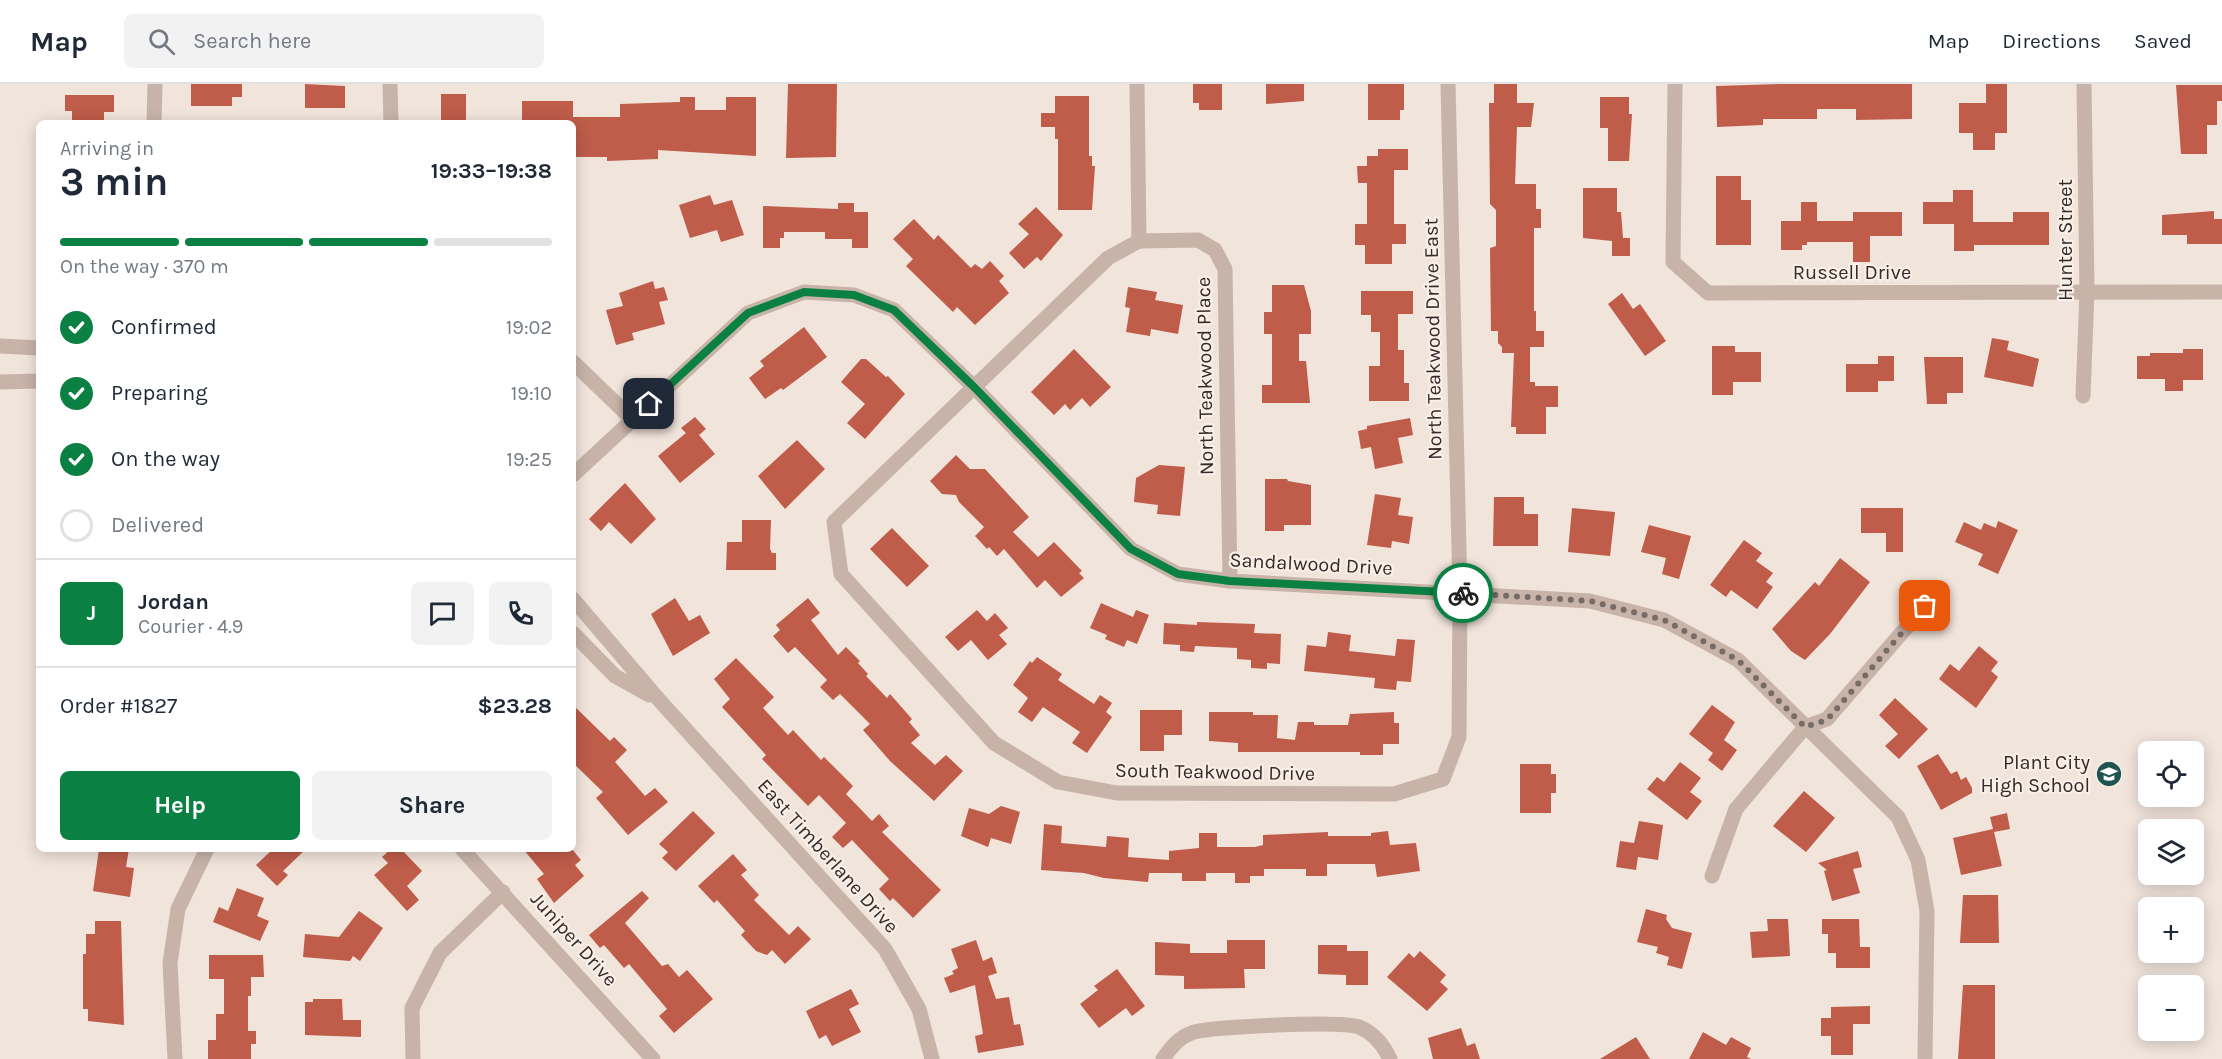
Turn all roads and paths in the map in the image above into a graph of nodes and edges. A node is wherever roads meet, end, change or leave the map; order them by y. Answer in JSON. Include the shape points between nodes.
{"nodes":[{"id":1,"x":155,"y":84,"type":"edge"},
{"id":2,"x":390,"y":84,"type":"edge"},
{"id":3,"x":1137,"y":84,"type":"edge"},
{"id":4,"x":1448,"y":84,"type":"edge"},
{"id":5,"x":1675,"y":84,"type":"edge"},
{"id":6,"x":2085,"y":84,"type":"edge"},
{"id":7,"x":154,"y":120,"type":"edge"},
{"id":8,"x":391,"y":120,"type":"edge"},
{"id":9,"x":1139,"y":241,"type":"junction"},
{"id":10,"x":2087,"y":292,"type":"junction"},
{"id":11,"x":2222,"y":292,"type":"edge"},
{"id":12,"x":0,"y":346,"type":"edge"},
{"id":13,"x":36,"y":348,"type":"edge"},
{"id":14,"x":576,"y":365,"type":"edge"},
{"id":15,"x":0,"y":381,"type":"edge"},
{"id":16,"x":36,"y":381,"type":"edge"},
{"id":17,"x":975,"y":388,"type":"junction"},
{"id":18,"x":2083,"y":396,"type":"dead end"},
{"id":19,"x":633,"y":420,"type":"junction"},
{"id":20,"x":576,"y":472,"type":"edge"},
{"id":21,"x":1230,"y":581,"type":"junction"},
{"id":22,"x":1460,"y":593,"type":"junction"},
{"id":23,"x":576,"y":603,"type":"edge"},
{"id":24,"x":1925,"y":606,"type":"dead end"},
{"id":25,"x":576,"y":636,"type":"edge"},
{"id":26,"x":660,"y":701,"type":"junction"},
{"id":27,"x":1805,"y":727,"type":"junction"},
{"id":28,"x":206,"y":852,"type":"edge"},
{"id":29,"x":465,"y":852,"type":"edge"},
{"id":30,"x":1712,"y":876,"type":"dead end"},
{"id":31,"x":503,"y":892,"type":"junction"},
{"id":32,"x":175,"y":1059,"type":"edge"},
{"id":33,"x":412,"y":1059,"type":"edge"},
{"id":34,"x":653,"y":1059,"type":"edge"},
{"id":35,"x":933,"y":1059,"type":"edge"},
{"id":36,"x":1163,"y":1059,"type":"edge"},
{"id":37,"x":1390,"y":1059,"type":"edge"},
{"id":38,"x":1925,"y":1059,"type":"edge"}],
"edges":[{"from":1,"to":7,"type":"street"},
{"from":2,"to":8,"type":"street"},
{"from":3,"to":9,"type":"street"},
{"from":4,"to":22,"type":"street","name":"North Teakwood Drive East"},
{"from":5,"to":10,"type":"street","name":"Russell Drive","via":[[1673,262],[1708,293]]},
{"from":6,"to":10,"type":"street","name":"Hunter Street"},
{"from":9,"to":17,"type":"street","via":[[1108,258]]},
{"from":9,"to":21,"type":"street","name":"North Teakwood Place","via":[[1198,240],[1215,250],[1225,268]]},
{"from":10,"to":11,"type":"street","name":"Russell Drive"},
{"from":10,"to":18,"type":"street","name":"Hunter Street"},
{"from":12,"to":13,"type":"street"},
{"from":14,"to":19,"type":"street"},
{"from":15,"to":16,"type":"street"},
{"from":17,"to":19,"type":"street","name":"Sandalwood Drive","via":[[894,310],[854,295],[804,292],[748,313]]},
{"from":17,"to":21,"type":"street","name":"Sandalwood Drive","via":[[1131,549],[1178,574]]},
{"from":17,"to":22,"type":"street","name":"South Teakwood Drive","via":[[834,522],[841,574],[994,743],[1058,782],[1117,793],[1394,794],[1443,779],[1459,737]]},
{"from":19,"to":20,"type":"street","name":"Sandalwood Drive"},
{"from":21,"to":22,"type":"street","name":"Sandalwood Drive"},
{"from":22,"to":27,"type":"street","name":"Sandalwood Drive","via":[[1590,601],[1664,620],[1738,660]]},
{"from":23,"to":26,"type":"street","name":"East Timberlane Drive"},
{"from":24,"to":27,"type":"street","via":[[1827,720]]},
{"from":25,"to":26,"type":"street","name":"East Timberlane Drive","via":[[615,676]]},
{"from":26,"to":35,"type":"street","name":"East Timberlane Drive","via":[[885,949],[919,1009]]},
{"from":27,"to":30,"type":"street","via":[[1736,809]]},
{"from":27,"to":38,"type":"street","name":"Sandalwood Drive","via":[[1898,816],[1918,860],[1927,911]]},
{"from":28,"to":32,"type":"street","via":[[178,909],[170,963]]},
{"from":29,"to":31,"type":"street","name":"Juniper Drive"},
{"from":31,"to":33,"type":"street","via":[[440,953],[412,1008]]},
{"from":31,"to":34,"type":"street","name":"Juniper Drive"},
{"from":36,"to":37,"type":"street","via":[[1174,1043],[1194,1032],[1311,1024],[1359,1027],[1383,1044]]}]}
